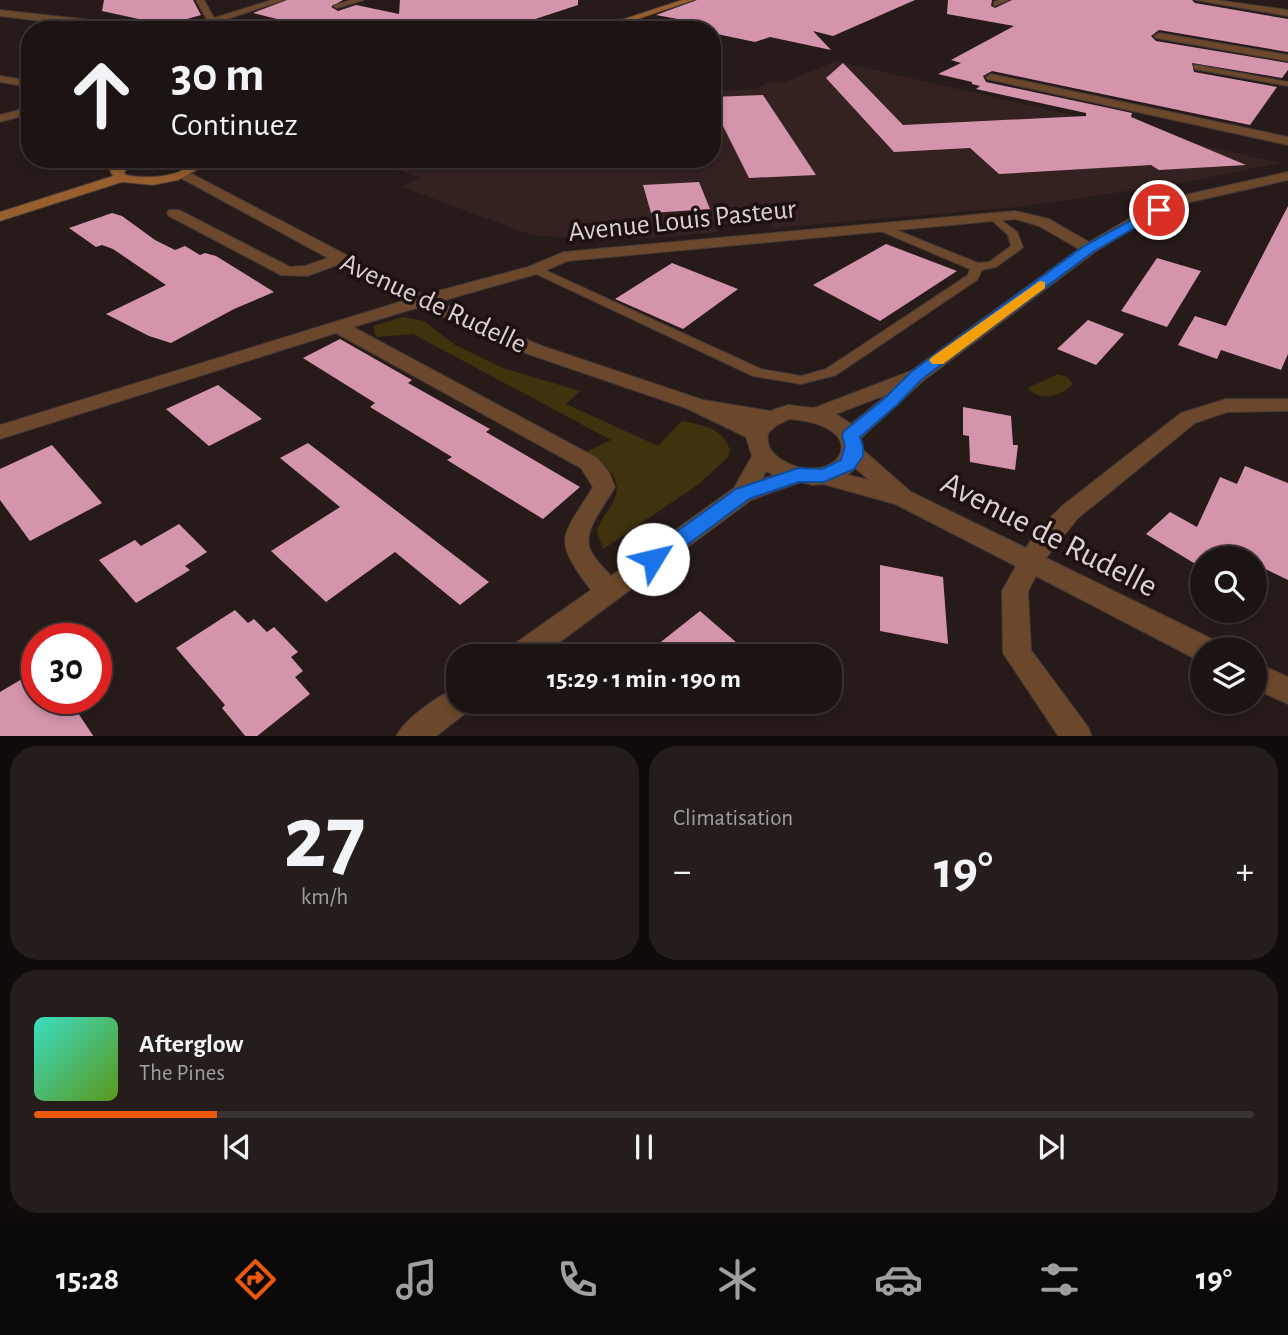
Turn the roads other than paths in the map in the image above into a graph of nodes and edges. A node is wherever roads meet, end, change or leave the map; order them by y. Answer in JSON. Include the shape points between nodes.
{"nodes":[{"id":1,"x":200,"y":0,"type":"edge"},
{"id":2,"x":280,"y":0,"type":"edge"},
{"id":3,"x":360,"y":0,"type":"edge"},
{"id":4,"x":690,"y":0,"type":"edge"},
{"id":5,"x":1199,"y":0,"type":"edge"},
{"id":6,"x":337,"y":6,"type":"dead end"},
{"id":7,"x":0,"y":13,"type":"edge"},
{"id":8,"x":1288,"y":13,"type":"edge"},
{"id":9,"x":78,"y":21,"type":"edge"},
{"id":10,"x":212,"y":21,"type":"joint"},
{"id":11,"x":624,"y":21,"type":"edge"},
{"id":12,"x":1158,"y":36,"type":"dead end"},
{"id":13,"x":1288,"y":58,"type":"edge"},
{"id":14,"x":1197,"y":67,"type":"dead end"},
{"id":15,"x":991,"y":77,"type":"dead end"},
{"id":16,"x":0,"y":79,"type":"edge"},
{"id":17,"x":21,"y":83,"type":"edge"},
{"id":18,"x":1288,"y":83,"type":"edge"},
{"id":19,"x":21,"y":113,"type":"edge"},
{"id":20,"x":0,"y":119,"type":"edge"},
{"id":21,"x":1288,"y":141,"type":"edge"},
{"id":22,"x":121,"y":168,"type":"edge"},
{"id":23,"x":196,"y":168,"type":"edge"},
{"id":24,"x":186,"y":175,"type":"junction"},
{"id":25,"x":1288,"y":176,"type":"edge"},
{"id":26,"x":121,"y":178,"type":"junction"},
{"id":27,"x":174,"y":213,"type":"dead end"},
{"id":28,"x":992,"y":216,"type":"junction"},
{"id":29,"x":0,"y":217,"type":"edge"},
{"id":30,"x":880,"y":227,"type":"junction"},
{"id":31,"x":1089,"y":249,"type":"junction"},
{"id":32,"x":339,"y":259,"type":"junction"},
{"id":33,"x":977,"y":267,"type":"junction"},
{"id":34,"x":534,"y":270,"type":"junction"},
{"id":35,"x":421,"y":301,"type":"junction"},
{"id":36,"x":339,"y":327,"type":"junction"},
{"id":37,"x":917,"y":376,"type":"junction"},
{"id":38,"x":693,"y":403,"type":"junction"},
{"id":39,"x":1288,"y":405,"type":"edge"},
{"id":40,"x":817,"y":414,"type":"junction"},
{"id":41,"x":772,"y":418,"type":"junction"},
{"id":42,"x":0,"y":432,"type":"edge"},
{"id":43,"x":852,"y":444,"type":"junction"},
{"id":44,"x":760,"y":445,"type":"junction"},
{"id":45,"x":798,"y":475,"type":"junction"},
{"id":46,"x":824,"y":476,"type":"junction"},
{"id":47,"x":743,"y":494,"type":"junction"},
{"id":48,"x":903,"y":498,"type":"junction"},
{"id":49,"x":1030,"y":563,"type":"junction"},
{"id":50,"x":608,"y":592,"type":"junction"},
{"id":51,"x":1190,"y":642,"type":"edge"},
{"id":52,"x":536,"y":644,"type":"edge"},
{"id":53,"x":1267,"y":681,"type":"edge"},
{"id":54,"x":1288,"y":691,"type":"edge"},
{"id":55,"x":446,"y":710,"type":"edge"},
{"id":56,"x":412,"y":736,"type":"edge"},
{"id":57,"x":1076,"y":736,"type":"edge"}],
"edges":[{"from":1,"to":10,"type":"street"},
{"from":2,"to":10,"type":"street"},
{"from":3,"to":6,"type":"street"},
{"from":4,"to":11,"type":"main road"},
{"from":5,"to":8,"type":"street"},
{"from":7,"to":9,"type":"street"},
{"from":12,"to":13,"type":"street"},
{"from":14,"to":18,"type":"lane"},
{"from":15,"to":21,"type":"street"},
{"from":16,"to":17,"type":"street"},
{"from":19,"to":20,"type":"street"},
{"from":22,"to":26,"type":"main road","via":[[117,171]]},
{"from":23,"to":24,"type":"main road"},
{"from":24,"to":26,"type":"main road","via":[[162,181]]},
{"from":24,"to":32,"type":"street","name":"Avenue de Rudelle"},
{"from":25,"to":31,"type":"street","via":[[1181,200]]},
{"from":26,"to":29,"type":"main road"},
{"from":27,"to":32,"type":"street","via":[[287,271],[307,271]]},
{"from":28,"to":30,"type":"street","name":"Avenue Louis Pasteur"},
{"from":28,"to":31,"type":"street","name":"Avenue Louis Pasteur","via":[[1030,216]]},
{"from":28,"to":33,"type":"lane","via":[[1013,234],[1017,247],[992,265]]},
{"from":30,"to":33,"type":"lane"},
{"from":30,"to":34,"type":"street","name":"Avenue Louis Pasteur","via":[[564,257]]},
{"from":31,"to":37,"type":"street"},
{"from":32,"to":35,"type":"street","name":"Avenue de Rudelle"},
{"from":33,"to":34,"type":"lane","via":[[973,276],[831,372],[801,380],[758,373]]},
{"from":34,"to":35,"type":"street","name":"Avenue Louis Pasteur"},
{"from":35,"to":36,"type":"street","name":"Avenue Louis Pasteur"},
{"from":35,"to":38,"type":"street","name":"Avenue de Rudelle","via":[[535,350]]},
{"from":36,"to":42,"type":"street","name":"Avenue Louis Pasteur"},
{"from":36,"to":50,"type":"street","via":[[589,463],[604,487],[575,533],[574,543],[577,554]]},
{"from":37,"to":40,"type":"street"},
{"from":37,"to":43,"type":"street"},
{"from":38,"to":41,"type":"street","name":"Avenue de Rudelle"},
{"from":38,"to":44,"type":"street","name":"Avenue de Rudelle"},
{"from":39,"to":49,"type":"street","via":[[1226,406],[1188,418],[1070,512]]},
{"from":40,"to":41,"type":"street","via":[[788,412]]},
{"from":40,"to":43,"type":"street","via":[[831,419]]},
{"from":41,"to":44,"type":"street","via":[[765,422]]},
{"from":43,"to":46,"type":"street","via":[[848,465]]},
{"from":43,"to":48,"type":"street","name":"Avenue de Rudelle"},
{"from":44,"to":45,"type":"street","via":[[778,468]]},
{"from":44,"to":47,"type":"street"},
{"from":45,"to":46,"type":"street"},
{"from":45,"to":47,"type":"street"},
{"from":46,"to":48,"type":"street","name":"Avenue de Rudelle"},
{"from":47,"to":50,"type":"street"},
{"from":48,"to":49,"type":"street","name":"Avenue de Rudelle"},
{"from":49,"to":51,"type":"street","name":"Avenue de Rudelle"},
{"from":49,"to":57,"type":"street","via":[[1015,591],[1017,653]]},
{"from":50,"to":52,"type":"street"},
{"from":53,"to":54,"type":"street"},
{"from":55,"to":56,"type":"street"}]}
